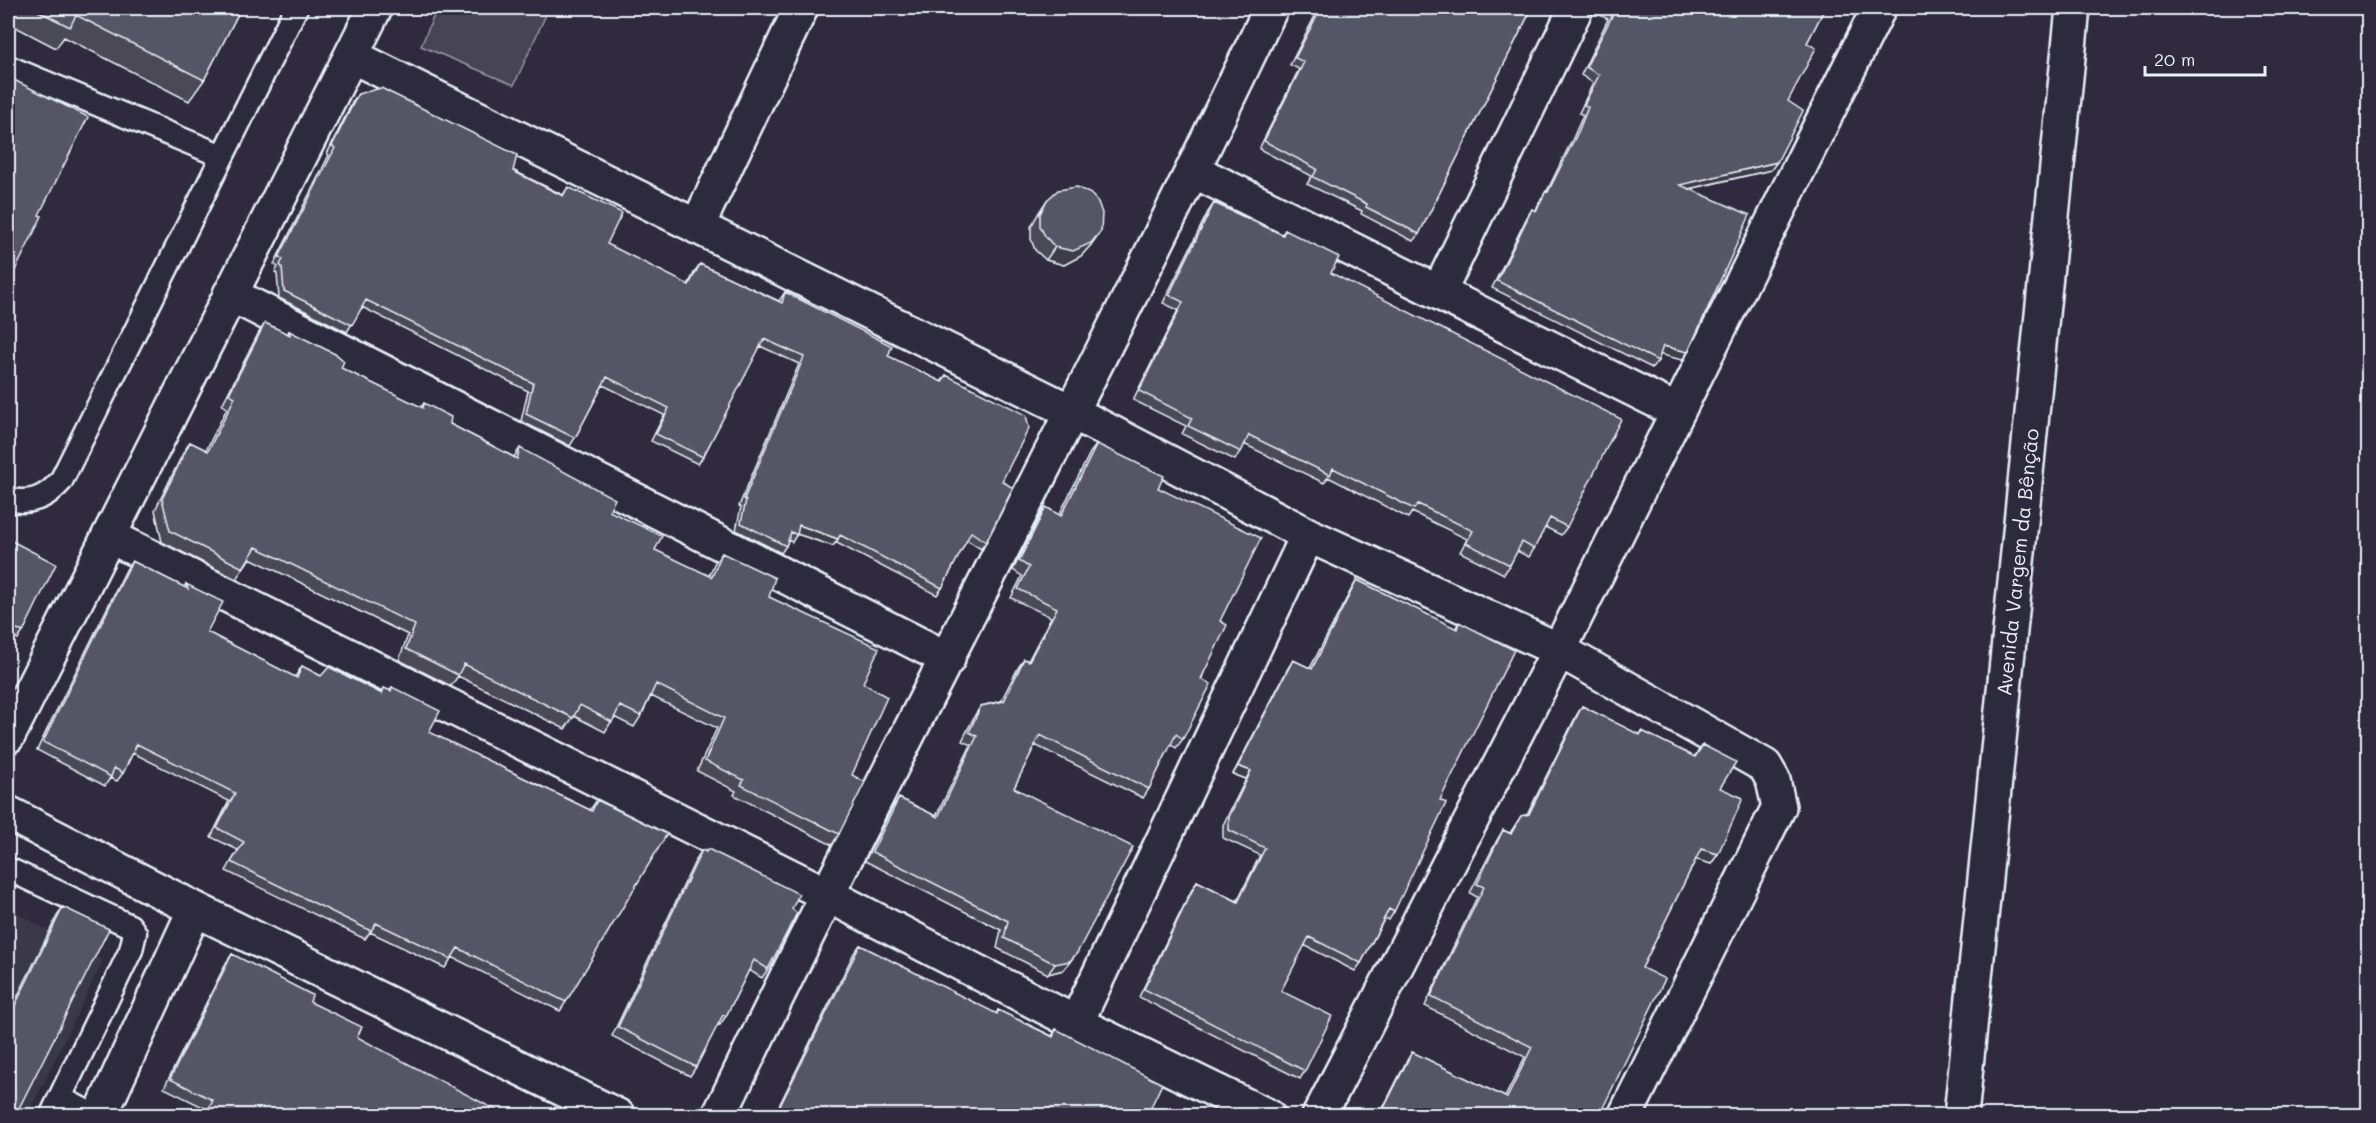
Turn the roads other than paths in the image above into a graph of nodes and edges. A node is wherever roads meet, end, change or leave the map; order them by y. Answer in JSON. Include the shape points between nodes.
{"nodes":[{"id":1,"x":296,"y":8,"type":"edge"},
{"id":2,"x":375,"y":8,"type":"edge"},
{"id":3,"x":801,"y":8,"type":"edge"},
{"id":4,"x":1271,"y":8,"type":"edge"},
{"id":5,"x":1576,"y":8,"type":"edge"},
{"id":6,"x":1879,"y":8,"type":"edge"},
{"id":7,"x":2073,"y":8,"type":"edge"},
{"id":8,"x":352,"y":56,"type":"junction"},
{"id":9,"x":8,"y":67,"type":"edge"},
{"id":10,"x":222,"y":156,"type":"junction"},
{"id":11,"x":1194,"y":171,"type":"junction"},
{"id":12,"x":697,"y":227,"type":"junction"},
{"id":13,"x":1439,"y":292,"type":"junction"},
{"id":14,"x":230,"y":294,"type":"junction"},
{"id":15,"x":1677,"y":411,"type":"junction"},
{"id":16,"x":1071,"y":412,"type":"junction"},
{"id":17,"x":8,"y":499,"type":"edge"},
{"id":18,"x":1308,"y":535,"type":"junction"},
{"id":19,"x":109,"y":536,"type":"junction"},
{"id":20,"x":1558,"y":650,"type":"junction"},
{"id":21,"x":948,"y":659,"type":"junction"},
{"id":22,"x":8,"y":735,"type":"edge"},
{"id":23,"x":8,"y":813,"type":"edge"},
{"id":24,"x":8,"y":869,"type":"edge"},
{"id":25,"x":826,"y":894,"type":"junction"},
{"id":26,"x":195,"y":909,"type":"junction"},
{"id":27,"x":1076,"y":1023,"type":"junction"},
{"id":28,"x":56,"y":1107,"type":"edge"},
{"id":29,"x":95,"y":1116,"type":"edge"},
{"id":30,"x":100,"y":1116,"type":"edge"},
{"id":31,"x":618,"y":1116,"type":"edge"},
{"id":32,"x":719,"y":1116,"type":"edge"},
{"id":33,"x":1268,"y":1116,"type":"edge"},
{"id":34,"x":1319,"y":1116,"type":"edge"},
{"id":35,"x":1625,"y":1116,"type":"edge"},
{"id":36,"x":1961,"y":1116,"type":"edge"}],
"edges":[{"from":1,"to":10,"type":"lane"},
{"from":2,"to":8,"type":"street"},
{"from":3,"to":12,"type":"street"},
{"from":4,"to":11,"type":"street"},
{"from":5,"to":13,"type":"street"},
{"from":6,"to":15,"type":"street"},
{"from":7,"to":36,"type":"street","name":"Avenida Vargem da Bênção"},
{"from":8,"to":12,"type":"street"},
{"from":8,"to":14,"type":"street"},
{"from":9,"to":10,"type":"lane"},
{"from":10,"to":17,"type":"lane","via":[[61,481],[40,499]]},
{"from":11,"to":13,"type":"street"},
{"from":11,"to":16,"type":"street"},
{"from":12,"to":16,"type":"street"},
{"from":13,"to":15,"type":"street"},
{"from":14,"to":19,"type":"street"},
{"from":14,"to":21,"type":"street"},
{"from":15,"to":20,"type":"street"},
{"from":16,"to":18,"type":"street"},
{"from":16,"to":21,"type":"street"},
{"from":18,"to":20,"type":"street"},
{"from":18,"to":27,"type":"street"},
{"from":19,"to":22,"type":"street"},
{"from":19,"to":25,"type":"street"},
{"from":20,"to":34,"type":"street"},
{"from":20,"to":35,"type":"street","via":[[1765,766],[1779,796],[1779,807]]},
{"from":21,"to":25,"type":"street"},
{"from":23,"to":26,"type":"street"},
{"from":24,"to":28,"type":"lane","via":[[130,926],[135,933]]},
{"from":25,"to":27,"type":"street"},
{"from":25,"to":32,"type":"street"},
{"from":26,"to":30,"type":"street"},
{"from":26,"to":31,"type":"street"},
{"from":27,"to":33,"type":"street"},
{"from":28,"to":29,"type":"lane"}]}
